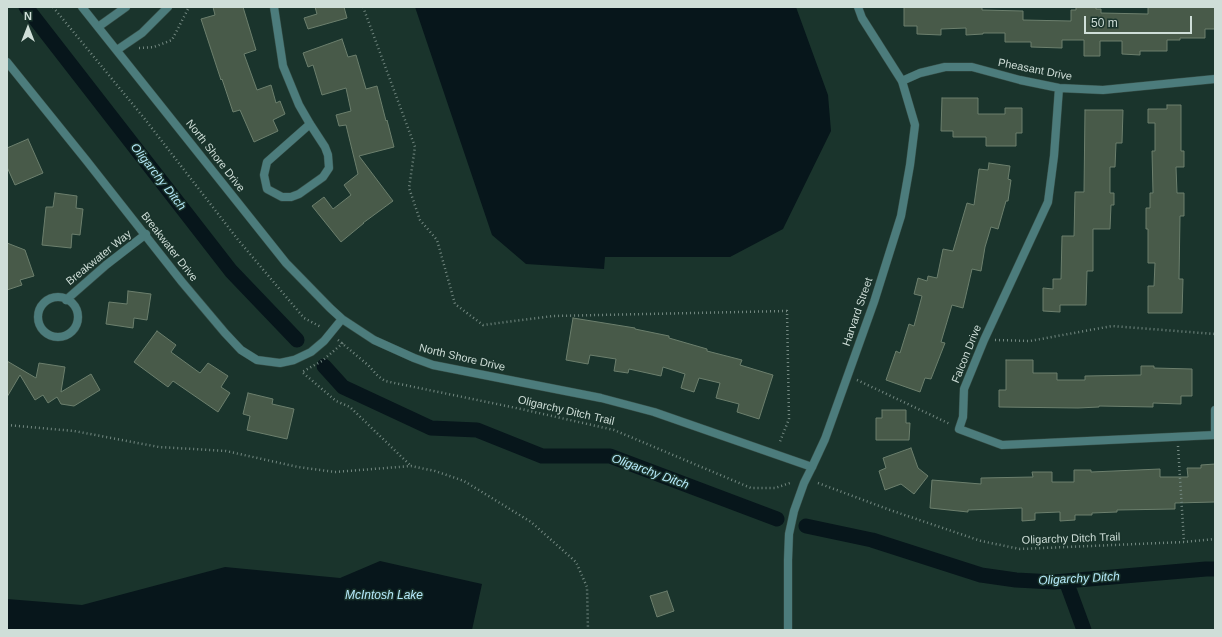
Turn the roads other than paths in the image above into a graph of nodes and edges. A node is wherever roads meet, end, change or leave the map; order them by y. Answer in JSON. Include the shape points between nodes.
{"nodes":[{"id":1,"x":82,"y":7,"type":"edge"},
{"id":2,"x":126,"y":7,"type":"edge"},
{"id":3,"x":168,"y":7,"type":"edge"},
{"id":4,"x":274,"y":7,"type":"edge"},
{"id":5,"x":858,"y":7,"type":"edge"},
{"id":6,"x":98,"y":27,"type":"junction"},
{"id":7,"x":117,"y":50,"type":"junction"},
{"id":8,"x":7,"y":62,"type":"edge"},
{"id":9,"x":1215,"y":79,"type":"edge"},
{"id":10,"x":902,"y":81,"type":"junction"},
{"id":11,"x":1215,"y":85,"type":"edge"},
{"id":12,"x":1058,"y":88,"type":"junction"},
{"id":13,"x":310,"y":124,"type":"junction"},
{"id":14,"x":146,"y":234,"type":"junction"},
{"id":15,"x":66,"y":300,"type":"junction"},
{"id":16,"x":342,"y":319,"type":"junction"},
{"id":17,"x":1215,"y":410,"type":"edge"},
{"id":18,"x":1215,"y":435,"type":"edge"},
{"id":19,"x":812,"y":467,"type":"junction"},
{"id":20,"x":788,"y":630,"type":"edge"}],
"edges":[{"from":1,"to":6,"type":"street","name":"North Shore Drive"},
{"from":2,"to":6,"type":"street"},
{"from":3,"to":7,"type":"street","via":[[142,33]]},
{"from":4,"to":13,"type":"street","via":[[283,66]]},
{"from":5,"to":10,"type":"street","name":"Harvard Street","via":[[862,18]]},
{"from":6,"to":7,"type":"street","name":"North Shore Drive"},
{"from":7,"to":16,"type":"street","name":"North Shore Drive","via":[[286,263]]},
{"from":8,"to":14,"type":"street","name":"Breakwater Drive"},
{"from":9,"to":11,"type":"street"},
{"from":9,"to":12,"type":"street","name":"Pheasant Drive","via":[[1103,90]]},
{"from":10,"to":12,"type":"street","name":"Pheasant Drive","via":[[920,72],[946,66],[972,67]]},
{"from":10,"to":19,"type":"street","name":"Harvard Street","via":[[915,125],[901,216],[848,376]]},
{"from":12,"to":18,"type":"street","name":"Falcon Drive","via":[[1048,202],[964,389],[963,417],[958,429],[1002,445]]},
{"from":13,"to":13,"type":"street","via":[[325,147],[329,168],[324,177],[299,194],[282,197],[267,189],[264,175],[267,162]]},
{"from":14,"to":15,"type":"street","name":"Breakwater Way"},
{"from":14,"to":16,"type":"street","name":"Breakwater Drive","via":[[225,333],[241,350],[257,360],[280,363],[311,352]]},
{"from":15,"to":15,"type":"street","name":"Breakwater Way","via":[[48,300],[39,310],[38,323],[41,329],[52,336],[65,336],[75,328],[78,315],[72,303]]},
{"from":16,"to":19,"type":"street","name":"North Shore Drive","via":[[374,340],[433,365],[601,398],[654,412]]},
{"from":17,"to":18,"type":"street"},
{"from":19,"to":20,"type":"street","name":"Harvard Street","via":[[794,511],[789,534]]}]}
